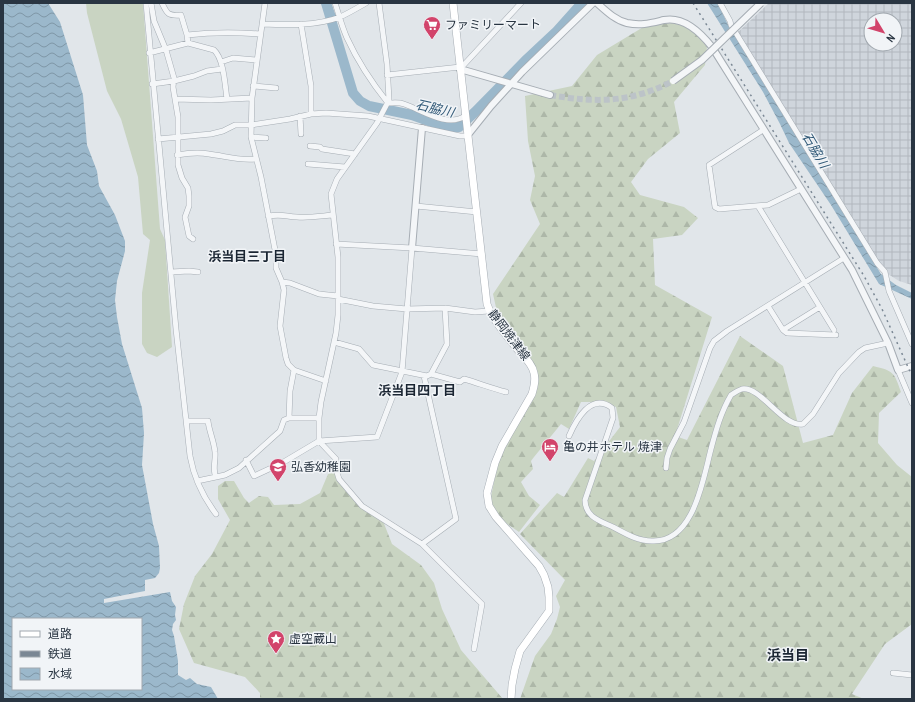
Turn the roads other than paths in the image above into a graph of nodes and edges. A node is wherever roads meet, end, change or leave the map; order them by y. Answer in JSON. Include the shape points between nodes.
{"nodes":[{"id":1,"x":146,"y":3,"type":"edge"},
{"id":2,"x":151,"y":3,"type":"edge"},
{"id":3,"x":162,"y":3,"type":"edge"},
{"id":4,"x":265,"y":3,"type":"edge"},
{"id":5,"x":335,"y":3,"type":"edge"},
{"id":6,"x":366,"y":3,"type":"edge"},
{"id":7,"x":379,"y":3,"type":"edge"},
{"id":8,"x":453,"y":3,"type":"edge"},
{"id":9,"x":521,"y":3,"type":"edge"},
{"id":10,"x":593,"y":3,"type":"edge"},
{"id":11,"x":597,"y":3,"type":"edge"},
{"id":12,"x":720,"y":3,"type":"edge"},
{"id":13,"x":761,"y":3,"type":"edge"},
{"id":14,"x":338,"y":17,"type":"junction"},
{"id":15,"x":262,"y":24,"type":"junction"},
{"id":16,"x":301,"y":24,"type":"junction"},
{"id":17,"x":260,"y":34,"type":"junction"},
{"id":18,"x":187,"y":35,"type":"junction"},
{"id":19,"x":188,"y":43,"type":"junction"},
{"id":20,"x":165,"y":48,"type":"junction"},
{"id":21,"x":149,"y":53,"type":"junction"},
{"id":22,"x":257,"y":60,"type":"junction"},
{"id":23,"x":221,"y":62,"type":"junction"},
{"id":24,"x":460,"y":68,"type":"junction"},
{"id":25,"x":222,"y":69,"type":"junction"},
{"id":26,"x":387,"y":75,"type":"junction"},
{"id":27,"x":174,"y":81,"type":"junction"},
{"id":28,"x":673,"y":81,"type":"tunnel mouth"},
{"id":29,"x":510,"y":83,"type":"junction"},
{"id":30,"x":152,"y":84,"type":"junction"},
{"id":31,"x":253,"y":86,"type":"junction"},
{"id":32,"x":276,"y":88,"type":"dead end"},
{"id":33,"x":550,"y":95,"type":"tunnel mouth"},
{"id":34,"x":252,"y":98,"type":"junction"},
{"id":35,"x":175,"y":99,"type":"junction"},
{"id":36,"x":227,"y":99,"type":"junction"},
{"id":37,"x":388,"y":103,"type":"junction"},
{"id":38,"x":311,"y":114,"type":"junction"},
{"id":39,"x":300,"y":116,"type":"junction"},
{"id":40,"x":466,"y":117,"type":"junction"},
{"id":41,"x":379,"y":119,"type":"junction"},
{"id":42,"x":251,"y":125,"type":"junction"},
{"id":43,"x":422,"y":128,"type":"junction"},
{"id":44,"x":763,"y":130,"type":"junction"},
{"id":45,"x":467,"y":132,"type":"junction"},
{"id":46,"x":301,"y":134,"type":"dead end"},
{"id":47,"x":178,"y":137,"type":"junction"},
{"id":48,"x":251,"y":137,"type":"junction"},
{"id":49,"x":158,"y":138,"type":"junction"},
{"id":50,"x":266,"y":138,"type":"dead end"},
{"id":51,"x":310,"y":146,"type":"dead end"},
{"id":52,"x":355,"y":154,"type":"junction"},
{"id":53,"x":177,"y":155,"type":"junction"},
{"id":54,"x":256,"y":159,"type":"junction"},
{"id":55,"x":308,"y":164,"type":"dead end"},
{"id":56,"x":345,"y":167,"type":"junction"},
{"id":57,"x":801,"y":189,"type":"junction"},
{"id":58,"x":416,"y":206,"type":"junction"},
{"id":59,"x":758,"y":206,"type":"junction"},
{"id":60,"x":477,"y":212,"type":"junction"},
{"id":61,"x":333,"y":215,"type":"junction"},
{"id":62,"x":268,"y":216,"type":"junction"},
{"id":63,"x":193,"y":239,"type":"dead end"},
{"id":64,"x":336,"y":244,"type":"junction"},
{"id":65,"x":412,"y":248,"type":"junction"},
{"id":66,"x":482,"y":254,"type":"junction"},
{"id":67,"x":844,"y":258,"type":"junction"},
{"id":68,"x":171,"y":272,"type":"junction"},
{"id":69,"x":198,"y":272,"type":"dead end"},
{"id":70,"x":282,"y":282,"type":"junction"},
{"id":71,"x":805,"y":283,"type":"junction"},
{"id":72,"x":338,"y":298,"type":"junction"},
{"id":73,"x":768,"y":306,"type":"junction"},
{"id":74,"x":820,"y":307,"type":"junction"},
{"id":75,"x":445,"y":308,"type":"junction"},
{"id":76,"x":407,"y":309,"type":"junction"},
{"id":77,"x":489,"y":311,"type":"junction"},
{"id":78,"x":783,"y":330,"type":"junction"},
{"id":79,"x":334,"y":342,"type":"junction"},
{"id":80,"x":888,"y":343,"type":"junction"},
{"id":81,"x":912,"y":344,"type":"edge"},
{"id":82,"x":912,"y":366,"type":"edge"},
{"id":83,"x":294,"y":370,"type":"junction"},
{"id":84,"x":898,"y":370,"type":"junction"},
{"id":85,"x":402,"y":372,"type":"junction"},
{"id":86,"x":431,"y":374,"type":"junction"},
{"id":87,"x":424,"y":376,"type":"junction"},
{"id":88,"x":326,"y":381,"type":"junction"},
{"id":89,"x":506,"y":392,"type":"dead end"},
{"id":90,"x":912,"y":403,"type":"edge"},
{"id":91,"x":290,"y":418,"type":"junction"},
{"id":92,"x":319,"y":418,"type":"junction"},
{"id":93,"x":187,"y":421,"type":"junction"},
{"id":94,"x":569,"y":436,"type":"dead end"},
{"id":95,"x":319,"y":441,"type":"junction"},
{"id":96,"x":246,"y":460,"type":"junction"},
{"id":97,"x":666,"y":468,"type":"dead end"},
{"id":98,"x":216,"y":477,"type":"junction"},
{"id":99,"x":197,"y":481,"type":"junction"},
{"id":100,"x":216,"y":514,"type":"dead end"},
{"id":101,"x":422,"y":544,"type":"junction"},
{"id":102,"x":474,"y":648,"type":"dead end"},
{"id":103,"x":893,"y":673,"type":"dead end"},
{"id":104,"x":912,"y":675,"type":"edge"},
{"id":105,"x":512,"y":699,"type":"edge"}],
"edges":[{"from":1,"to":21,"type":"street"},
{"from":2,"to":20,"type":"street","via":[[154,22]]},
{"from":3,"to":18,"type":"street","via":[[170,15],[181,15]]},
{"from":4,"to":15,"type":"street"},
{"from":5,"to":14,"type":"street"},
{"from":6,"to":14,"type":"street"},
{"from":7,"to":26,"type":"street"},
{"from":8,"to":24,"type":"main road","name":"静岡焼津線"},
{"from":9,"to":24,"type":"street"},
{"from":10,"to":29,"type":"street"},
{"from":11,"to":44,"type":"street","via":[[626,23],[643,25],[672,20],[696,30],[712,47]]},
{"from":12,"to":81,"type":"street","via":[[731,26],[877,263],[885,272],[889,291]]},
{"from":13,"to":28,"type":"street","bridge":true,"via":[[702,60]]},
{"from":14,"to":16,"type":"street"},
{"from":14,"to":37,"type":"street","via":[[353,51]]},
{"from":15,"to":16,"type":"street"},
{"from":15,"to":17,"type":"street"},
{"from":16,"to":38,"type":"street","via":[[311,86]]},
{"from":17,"to":18,"type":"street","via":[[213,32]]},
{"from":17,"to":22,"type":"street"},
{"from":18,"to":19,"type":"street"},
{"from":19,"to":20,"type":"street"},
{"from":19,"to":23,"type":"street","via":[[214,50]]},
{"from":20,"to":21,"type":"street"},
{"from":20,"to":27,"type":"street"},
{"from":21,"to":30,"type":"street"},
{"from":22,"to":23,"type":"street","via":[[233,58]]},
{"from":22,"to":31,"type":"street"},
{"from":23,"to":25,"type":"street"},
{"from":24,"to":26,"type":"street"},
{"from":24,"to":29,"type":"street"},
{"from":24,"to":40,"type":"main road","name":"静岡焼津線"},
{"from":25,"to":27,"type":"street"},
{"from":25,"to":36,"type":"street"},
{"from":26,"to":37,"type":"street"},
{"from":27,"to":30,"type":"street"},
{"from":27,"to":35,"type":"street"},
{"from":29,"to":33,"type":"street"},
{"from":29,"to":45,"type":"street"},
{"from":30,"to":49,"type":"street"},
{"from":31,"to":32,"type":"street"},
{"from":31,"to":34,"type":"street"},
{"from":34,"to":36,"type":"street"},
{"from":34,"to":42,"type":"street"},
{"from":35,"to":36,"type":"street"},
{"from":35,"to":47,"type":"street"},
{"from":37,"to":40,"type":"street","via":[[404,104],[425,114],[454,121]]},
{"from":37,"to":41,"type":"street"},
{"from":38,"to":39,"type":"street"},
{"from":38,"to":41,"type":"street","via":[[354,115]]},
{"from":39,"to":42,"type":"street"},
{"from":39,"to":46,"type":"street"},
{"from":40,"to":45,"type":"main road","name":"静岡焼津線"},
{"from":41,"to":43,"type":"street"},
{"from":41,"to":52,"type":"street"},
{"from":42,"to":47,"type":"street","via":[[234,125],[223,131]]},
{"from":42,"to":48,"type":"street"},
{"from":43,"to":45,"type":"street","via":[[460,136]]},
{"from":43,"to":58,"type":"street"},
{"from":44,"to":57,"type":"street"},
{"from":44,"to":59,"type":"street","via":[[709,165],[715,207],[719,209]]},
{"from":45,"to":60,"type":"main road","name":"静岡焼津線"},
{"from":47,"to":49,"type":"street"},
{"from":47,"to":53,"type":"street"},
{"from":48,"to":50,"type":"street"},
{"from":48,"to":54,"type":"street"},
{"from":49,"to":68,"type":"street"},
{"from":51,"to":52,"type":"street"},
{"from":52,"to":56,"type":"street"},
{"from":53,"to":54,"type":"street","via":[[199,153],[240,160]]},
{"from":53,"to":63,"type":"street","via":[[182,178],[188,188],[189,206],[185,217],[188,236]]},
{"from":54,"to":62,"type":"street"},
{"from":55,"to":56,"type":"street"},
{"from":56,"to":61,"type":"street","via":[[334,185],[331,200]]},
{"from":57,"to":59,"type":"street","via":[[768,205]]},
{"from":57,"to":67,"type":"street"},
{"from":58,"to":60,"type":"street"},
{"from":58,"to":65,"type":"street"},
{"from":59,"to":71,"type":"street"},
{"from":60,"to":66,"type":"main road","name":"静岡焼津線"},
{"from":61,"to":62,"type":"street"},
{"from":61,"to":64,"type":"street"},
{"from":62,"to":70,"type":"street","via":[[276,268]]},
{"from":64,"to":65,"type":"street"},
{"from":64,"to":72,"type":"street"},
{"from":65,"to":66,"type":"street"},
{"from":65,"to":76,"type":"street"},
{"from":66,"to":77,"type":"main road","name":"静岡焼津線"},
{"from":67,"to":71,"type":"street"},
{"from":67,"to":80,"type":"street"},
{"from":68,"to":69,"type":"street"},
{"from":68,"to":93,"type":"street"},
{"from":70,"to":72,"type":"street"},
{"from":70,"to":83,"type":"street","via":[[280,326],[286,358]]},
{"from":71,"to":73,"type":"street"},
{"from":71,"to":74,"type":"street"},
{"from":72,"to":76,"type":"street","via":[[373,306]]},
{"from":72,"to":79,"type":"street"},
{"from":73,"to":78,"type":"street"},
{"from":73,"to":97,"type":"street","via":[[727,331],[710,348],[684,422],[670,449]]},
{"from":74,"to":78,"type":"street"},
{"from":74,"to":78,"type":"street","via":[[835,332],[787,333]]},
{"from":75,"to":76,"type":"street"},
{"from":75,"to":77,"type":"street"},
{"from":75,"to":86,"type":"street","via":[[447,344]]},
{"from":76,"to":85,"type":"street"},
{"from":77,"to":105,"type":"main road","name":"静岡焼津線","via":[[531,365],[535,374],[532,394],[495,463],[487,492],[489,506],[538,566],[544,575],[550,597],[549,611],[520,650],[514,674]]},
{"from":79,"to":85,"type":"street","via":[[359,349],[373,365]]},
{"from":79,"to":88,"type":"street"},
{"from":80,"to":84,"type":"street"},
{"from":80,"to":94,"type":"street","via":[[865,348],[859,352],[839,373],[813,414],[803,424],[794,424],[750,391],[743,389],[731,395],[717,426],[693,509],[677,533],[654,542],[637,539],[596,519],[588,513],[585,506],[613,418],[612,408],[599,403],[591,406],[574,424]]},
{"from":82,"to":84,"type":"street"},
{"from":83,"to":88,"type":"street"},
{"from":83,"to":91,"type":"street","via":[[290,391]]},
{"from":84,"to":90,"type":"street"},
{"from":85,"to":87,"type":"street"},
{"from":85,"to":95,"type":"street","via":[[377,436]]},
{"from":86,"to":87,"type":"street"},
{"from":86,"to":89,"type":"street","via":[[460,382],[464,379]]},
{"from":87,"to":101,"type":"street","via":[[456,519]]},
{"from":88,"to":92,"type":"street"},
{"from":91,"to":92,"type":"street"},
{"from":91,"to":96,"type":"street","via":[[284,420],[280,431]]},
{"from":92,"to":95,"type":"street"},
{"from":93,"to":98,"type":"street","via":[[208,420],[208,430],[215,451]]},
{"from":93,"to":99,"type":"street","via":[[192,468]]},
{"from":95,"to":96,"type":"street","via":[[254,476]]},
{"from":95,"to":101,"type":"street","via":[[336,459],[339,480],[362,506]]},
{"from":96,"to":98,"type":"street","via":[[239,468]]},
{"from":98,"to":99,"type":"street"},
{"from":99,"to":100,"type":"street"},
{"from":101,"to":102,"type":"street","via":[[482,604]]},
{"from":103,"to":104,"type":"street"}]}
